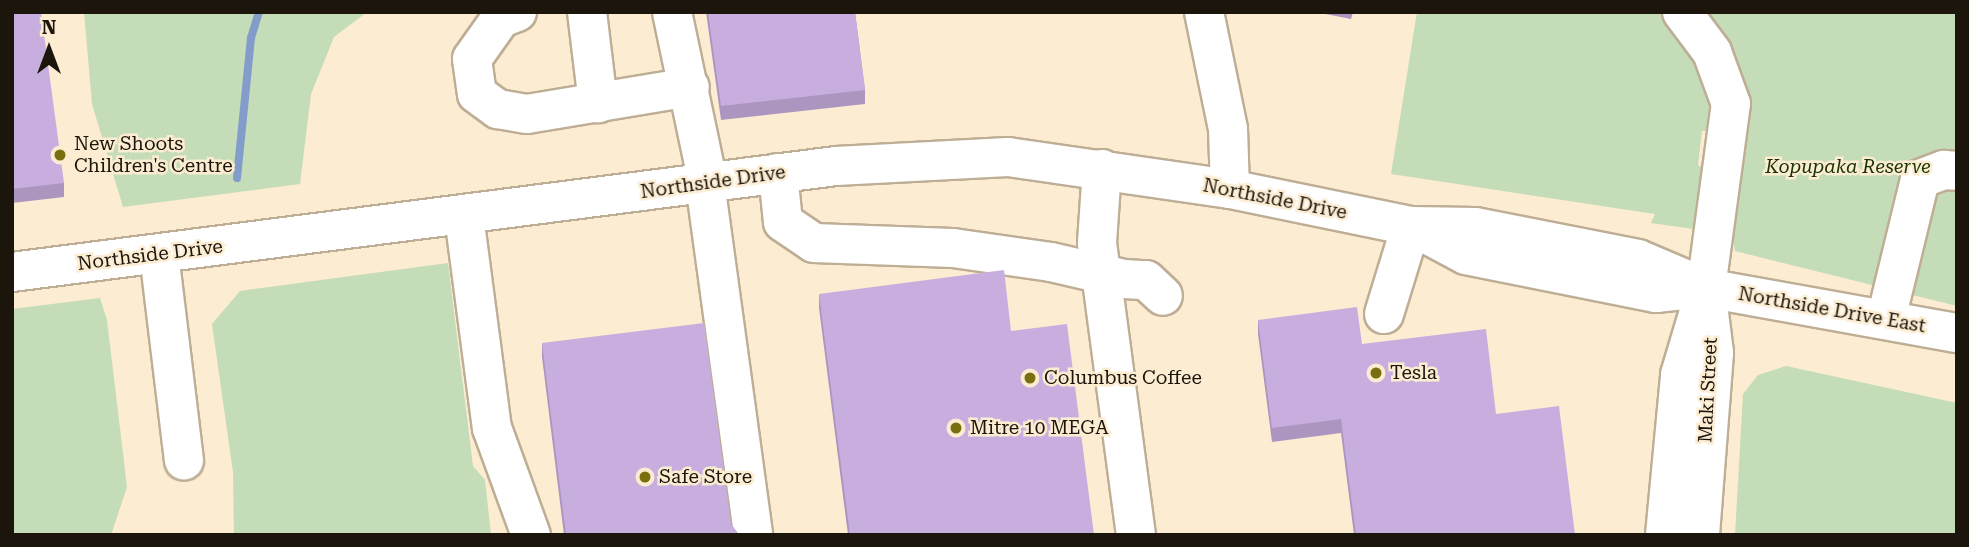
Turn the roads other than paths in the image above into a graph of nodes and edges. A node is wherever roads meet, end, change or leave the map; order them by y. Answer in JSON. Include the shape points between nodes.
{"nodes":[{"id":1,"x":517,"y":12,"type":"edge"},
{"id":2,"x":587,"y":12,"type":"edge"},
{"id":3,"x":672,"y":12,"type":"edge"},
{"id":4,"x":1204,"y":12,"type":"edge"},
{"id":5,"x":1682,"y":12,"type":"edge"},
{"id":6,"x":690,"y":87,"type":"junction"},
{"id":7,"x":598,"y":103,"type":"junction"},
{"id":8,"x":1102,"y":169,"type":"junction"},
{"id":9,"x":1957,"y":171,"type":"edge"},
{"id":10,"x":778,"y":173,"type":"junction"},
{"id":11,"x":707,"y":183,"type":"junction"},
{"id":12,"x":1230,"y":189,"type":"junction"},
{"id":13,"x":464,"y":216,"type":"junction"},
{"id":14,"x":1411,"y":226,"type":"junction"},
{"id":15,"x":159,"y":254,"type":"junction"},
{"id":16,"x":12,"y":272,"type":"edge"},
{"id":17,"x":1100,"y":272,"type":"junction"},
{"id":18,"x":1706,"y":288,"type":"junction"},
{"id":19,"x":1163,"y":296,"type":"dead end"},
{"id":20,"x":1384,"y":314,"type":"dead end"},
{"id":21,"x":1886,"y":320,"type":"junction"},
{"id":22,"x":1957,"y":333,"type":"edge"},
{"id":23,"x":184,"y":460,"type":"dead end"},
{"id":24,"x":531,"y":535,"type":"edge"},
{"id":25,"x":753,"y":535,"type":"edge"},
{"id":26,"x":1136,"y":535,"type":"edge"},
{"id":27,"x":1665,"y":535,"type":"edge"},
{"id":28,"x":1700,"y":535,"type":"edge"}],
"edges":[{"from":1,"to":7,"type":"street","via":[[501,18],[472,59],[477,94],[498,109],[527,114]]},
{"from":2,"to":7,"type":"street"},
{"from":3,"to":6,"type":"street"},
{"from":4,"to":12,"type":"street","via":[[1228,130]]},
{"from":5,"to":18,"type":"street","via":[[1712,52],[1731,104]]},
{"from":6,"to":7,"type":"street"},
{"from":6,"to":11,"type":"street"},
{"from":8,"to":10,"type":"street","name":"Northside Drive","via":[[1008,157],[957,157]]},
{"from":8,"to":12,"type":"street","name":"Northside Drive"},
{"from":8,"to":17,"type":"street","via":[[1097,243]]},
{"from":9,"to":21,"type":"street","via":[[1944,170],[1920,179]]},
{"from":10,"to":11,"type":"street","name":"Northside Drive"},
{"from":10,"to":17,"type":"street","via":[[783,222],[814,243],[953,248]]},
{"from":11,"to":13,"type":"street","name":"Northside Drive"},
{"from":11,"to":25,"type":"street"},
{"from":12,"to":14,"type":"street","name":"Northside Drive"},
{"from":13,"to":15,"type":"street","name":"Northside Drive"},
{"from":13,"to":24,"type":"street","via":[[492,428]]},
{"from":14,"to":18,"type":"street","name":"Northside Drive","via":[[1475,227],[1638,259]]},
{"from":14,"to":20,"type":"street"},
{"from":15,"to":16,"type":"street","name":"Northside Drive"},
{"from":15,"to":23,"type":"street"},
{"from":17,"to":19,"type":"street","via":[[1146,280]]},
{"from":17,"to":26,"type":"street"},
{"from":18,"to":21,"type":"street","name":"Northside Drive East"},
{"from":18,"to":27,"type":"street","name":"Maki Street","via":[[1679,375]]},
{"from":18,"to":28,"type":"street","name":"Maki Street","via":[[1714,353]]},
{"from":21,"to":22,"type":"street","name":"Northside Drive East"}]}
